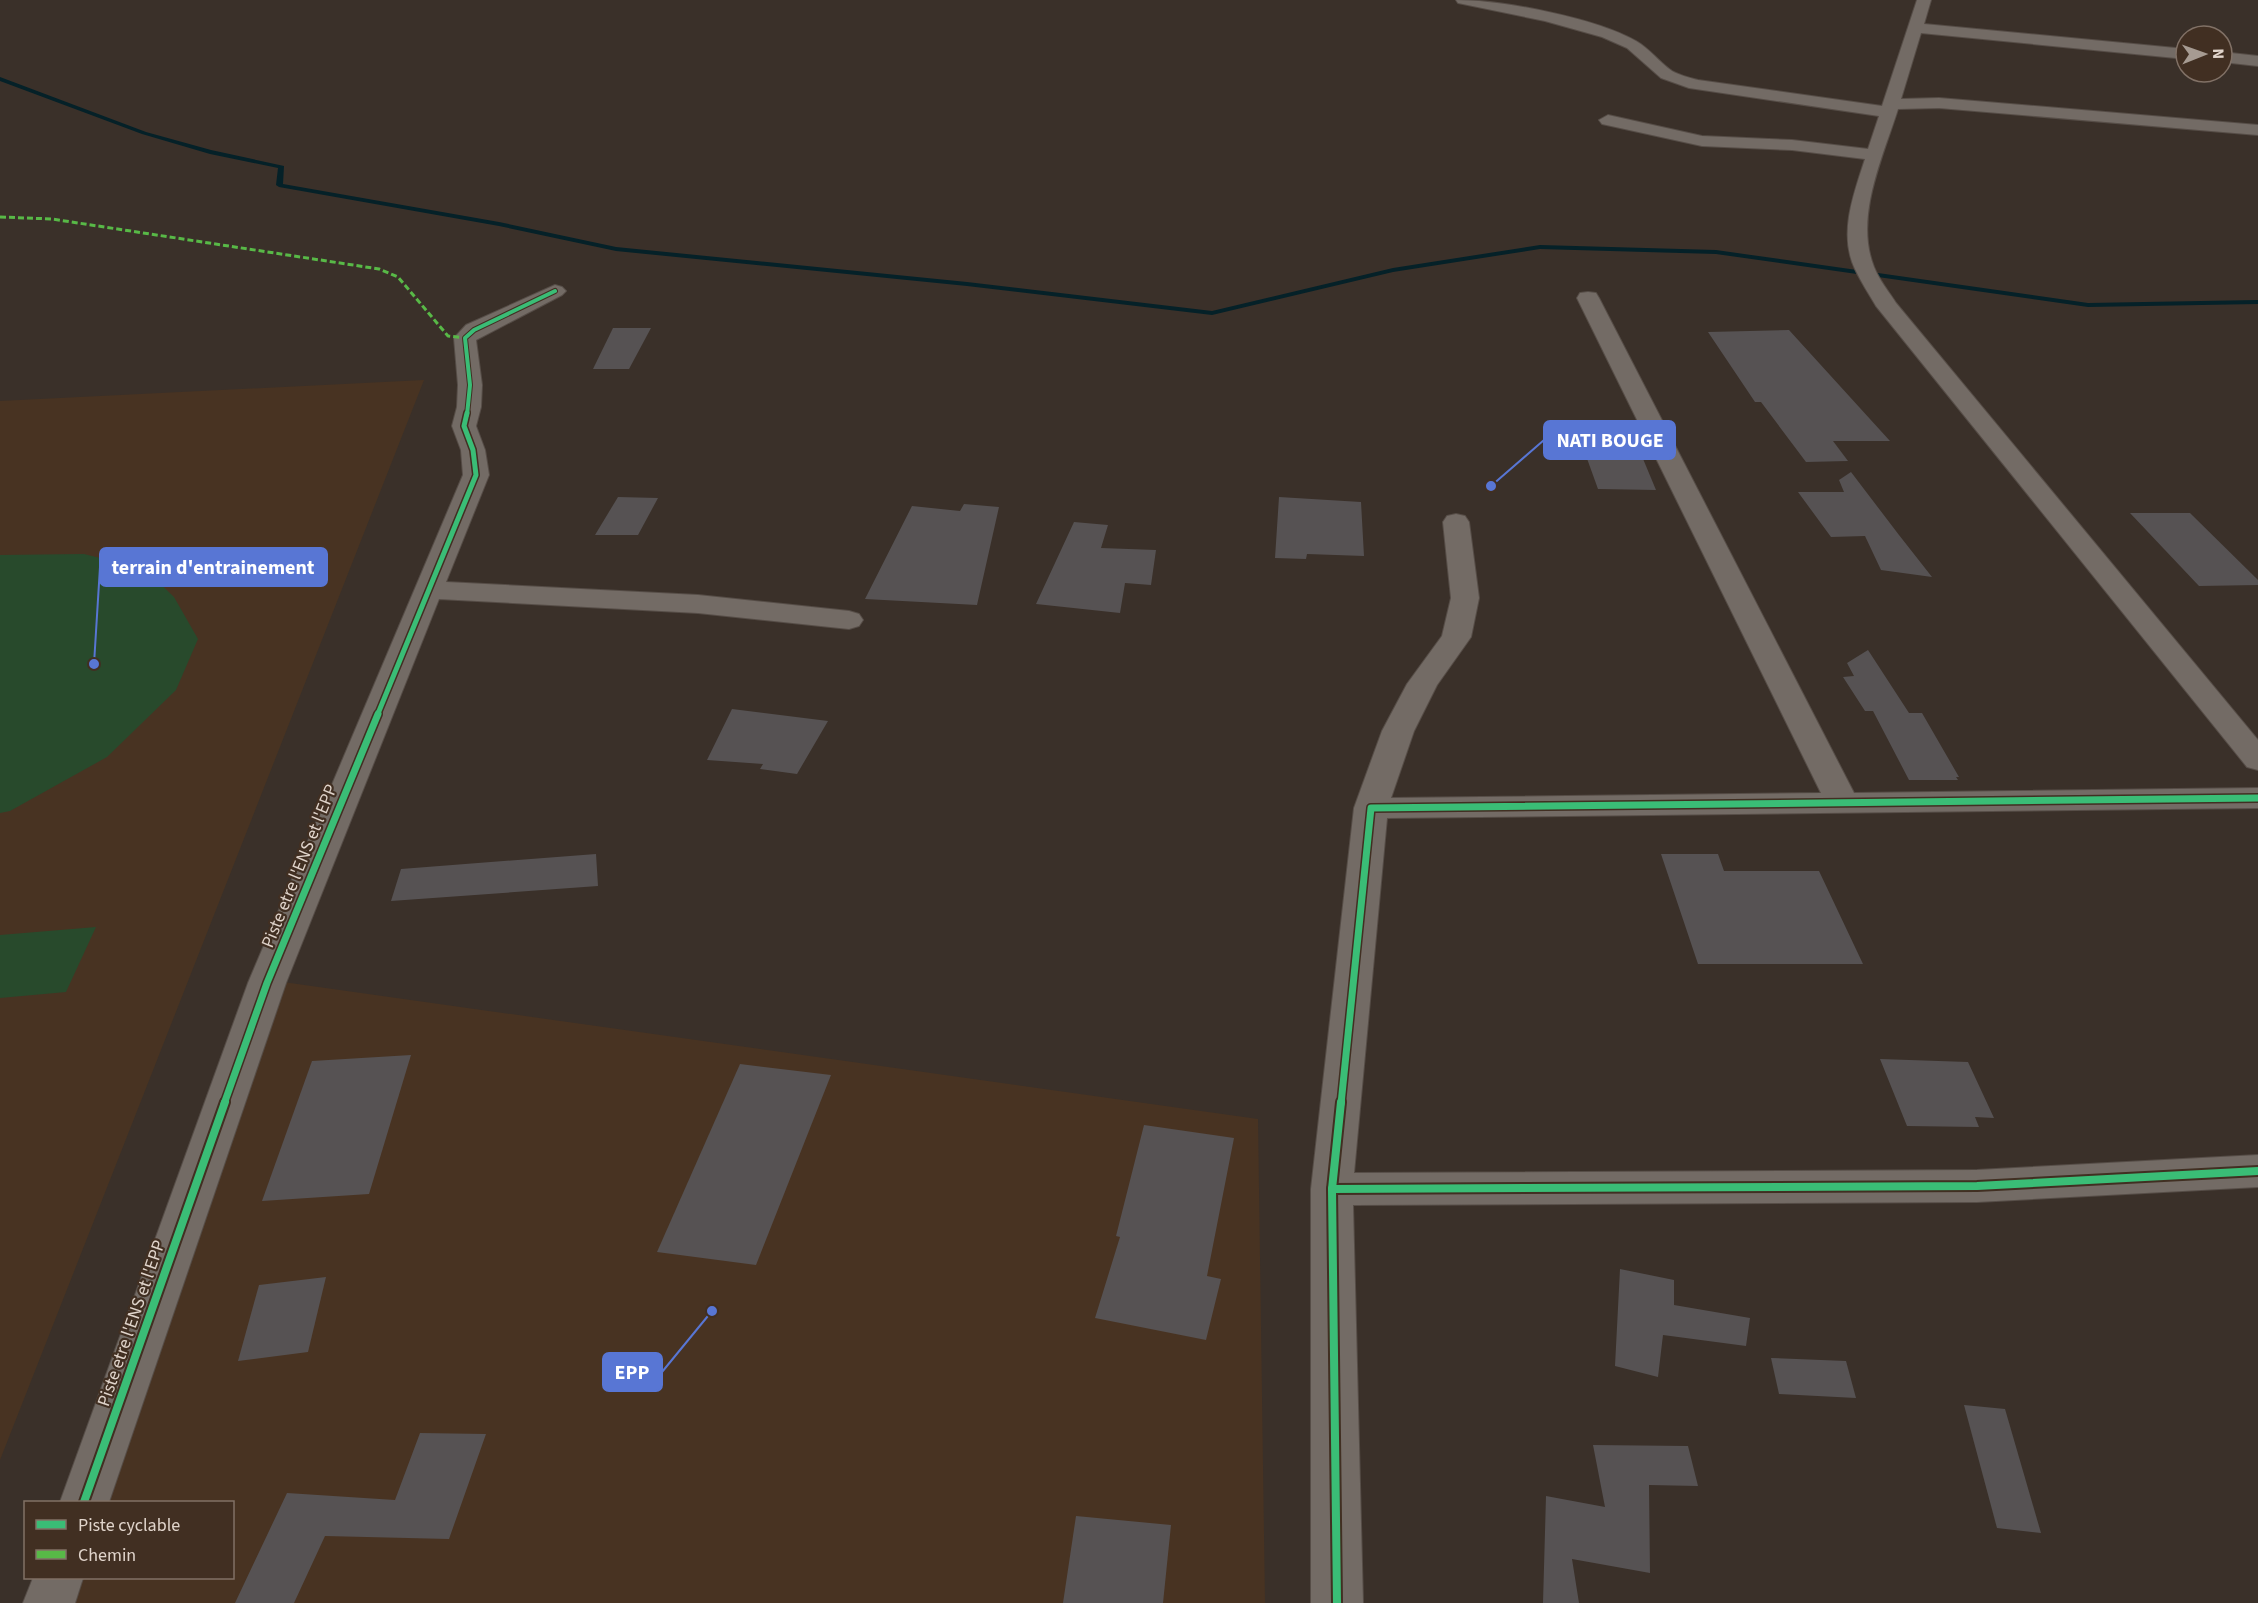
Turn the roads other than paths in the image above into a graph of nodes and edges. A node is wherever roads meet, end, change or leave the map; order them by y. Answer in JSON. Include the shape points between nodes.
{"nodes":[{"id":1,"x":1463,"y":0,"type":"edge"},
{"id":2,"x":1924,"y":0,"type":"edge"},
{"id":3,"x":1915,"y":28,"type":"junction"},
{"id":4,"x":2174,"y":53,"type":"edge"},
{"id":5,"x":2234,"y":58,"type":"edge"},
{"id":6,"x":2258,"y":61,"type":"edge"},
{"id":7,"x":1890,"y":108,"type":"junction"},
{"id":8,"x":1608,"y":120,"type":"dead end"},
{"id":9,"x":2258,"y":130,"type":"edge"},
{"id":10,"x":1875,"y":155,"type":"junction"},
{"id":11,"x":555,"y":291,"type":"dead end"},
{"id":12,"x":1588,"y":298,"type":"dead end"},
{"id":13,"x":1456,"y":522,"type":"dead end"},
{"id":14,"x":429,"y":590,"type":"junction"},
{"id":15,"x":849,"y":620,"type":"dead end"},
{"id":16,"x":2258,"y":760,"type":"edge"},
{"id":17,"x":2258,"y":798,"type":"edge"},
{"id":18,"x":1842,"y":802,"type":"junction"},
{"id":19,"x":1371,"y":808,"type":"junction"},
{"id":20,"x":2258,"y":1171,"type":"edge"},
{"id":21,"x":1332,"y":1190,"type":"junction"},
{"id":22,"x":85,"y":1501,"type":"edge"},
{"id":23,"x":58,"y":1579,"type":"edge"},
{"id":24,"x":49,"y":1603,"type":"edge"},
{"id":25,"x":1337,"y":1603,"type":"edge"}],
"edges":[{"from":1,"to":7,"type":"street","via":[[1607,34],[1632,45],[1666,75],[1695,86]]},
{"from":2,"to":3,"type":"street"},
{"from":3,"to":4,"type":"street"},
{"from":3,"to":7,"type":"street"},
{"from":5,"to":6,"type":"street"},
{"from":7,"to":9,"type":"street","via":[[1939,103]]},
{"from":7,"to":10,"type":"street"},
{"from":8,"to":10,"type":"street","via":[[1702,141],[1792,145]]},
{"from":10,"to":16,"type":"street","via":[[1860,203],[1858,235],[1870,277],[1887,306]]},
{"from":11,"to":14,"type":"street","name":"Piste etre l'ENS et l'EPP","via":[[482,325],[465,338],[470,407],[464,426],[473,450],[476,475]]},
{"from":12,"to":18,"type":"street"},
{"from":13,"to":19,"type":"street","via":[[1465,598],[1456,637],[1422,684],[1398,731]]},
{"from":14,"to":15,"type":"street","via":[[698,604]]},
{"from":14,"to":22,"type":"street","name":"Piste etre l'ENS et l'EPP","via":[[267,983]]},
{"from":17,"to":18,"type":"street"},
{"from":18,"to":19,"type":"street"},
{"from":19,"to":21,"type":"street"},
{"from":20,"to":21,"type":"street","via":[[1977,1186]]},
{"from":21,"to":25,"type":"street"},
{"from":23,"to":24,"type":"street"}]}
